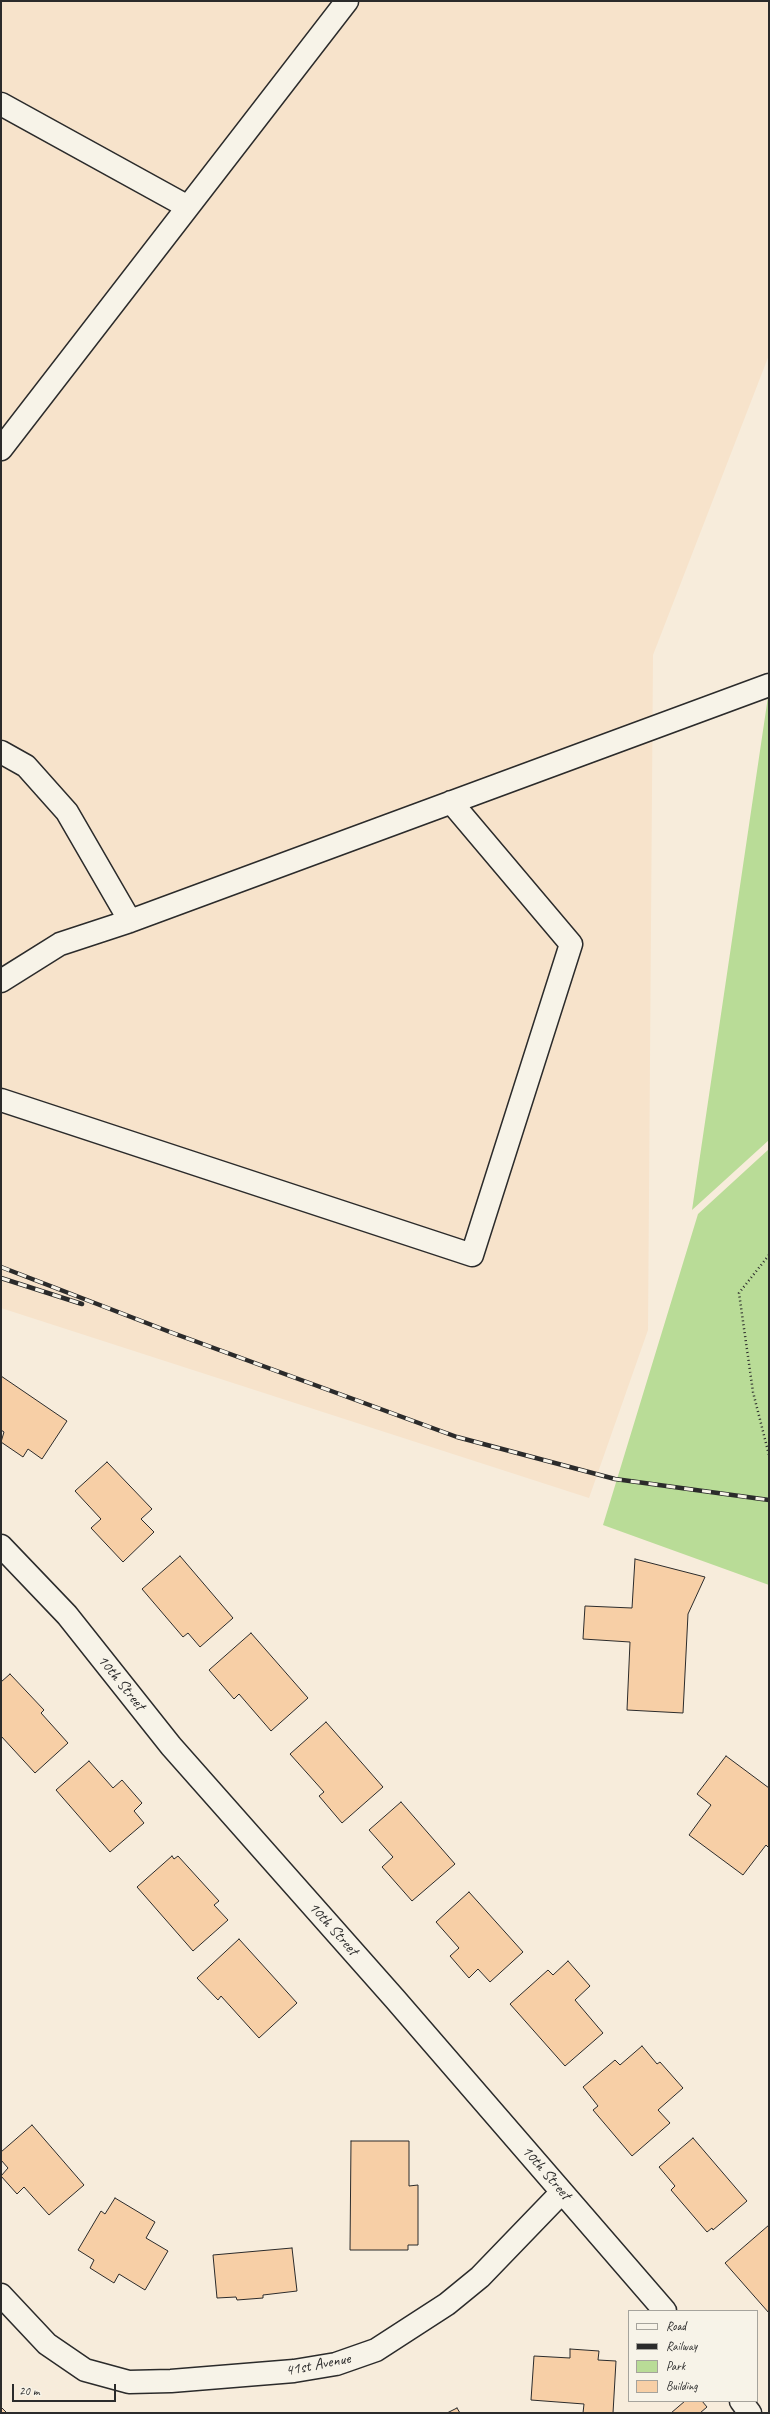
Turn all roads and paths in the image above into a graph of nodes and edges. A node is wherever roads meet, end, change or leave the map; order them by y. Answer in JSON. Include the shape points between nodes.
{"nodes":[{"id":1,"x":347,"y":1,"type":"edge"},
{"id":2,"x":1,"y":104,"type":"edge"},
{"id":3,"x":188,"y":207,"type":"junction"},
{"id":4,"x":1,"y":449,"type":"edge"},
{"id":5,"x":769,"y":685,"type":"edge"},
{"id":6,"x":1,"y":752,"type":"edge"},
{"id":7,"x":451,"y":802,"type":"junction"},
{"id":8,"x":130,"y":921,"type":"junction"},
{"id":9,"x":1,"y":981,"type":"edge"},
{"id":10,"x":1,"y":1100,"type":"edge"},
{"id":11,"x":769,"y":1255,"type":"edge"},
{"id":12,"x":769,"y":1455,"type":"edge"},
{"id":13,"x":1,"y":1546,"type":"edge"},
{"id":14,"x":562,"y":2192,"type":"junction"},
{"id":15,"x":1,"y":2295,"type":"edge"},
{"id":16,"x":664,"y":2310,"type":"edge"},
{"id":17,"x":742,"y":2402,"type":"edge"},
{"id":18,"x":750,"y":2413,"type":"edge"}],
"edges":[{"from":1,"to":3,"type":"street"},
{"from":2,"to":3,"type":"street"},
{"from":3,"to":4,"type":"street"},
{"from":5,"to":7,"type":"street"},
{"from":6,"to":8,"type":"street","via":[[26,766],[67,812]]},
{"from":7,"to":8,"type":"street"},
{"from":7,"to":10,"type":"street","via":[[571,944],[472,1255]]},
{"from":8,"to":9,"type":"street","via":[[60,944]]},
{"from":11,"to":12,"type":"path","via":[[739,1293],[753,1392]]},
{"from":13,"to":14,"type":"street","name":"10th Street","via":[[67,1615],[171,1746]]},
{"from":14,"to":15,"type":"street","name":"41st Avenue","via":[[480,2276],[447,2304],[376,2350],[336,2364],[294,2371],[129,2382],[86,2370],[47,2344]]},
{"from":14,"to":16,"type":"street","name":"10th Street"},
{"from":17,"to":18,"type":"street"}]}
